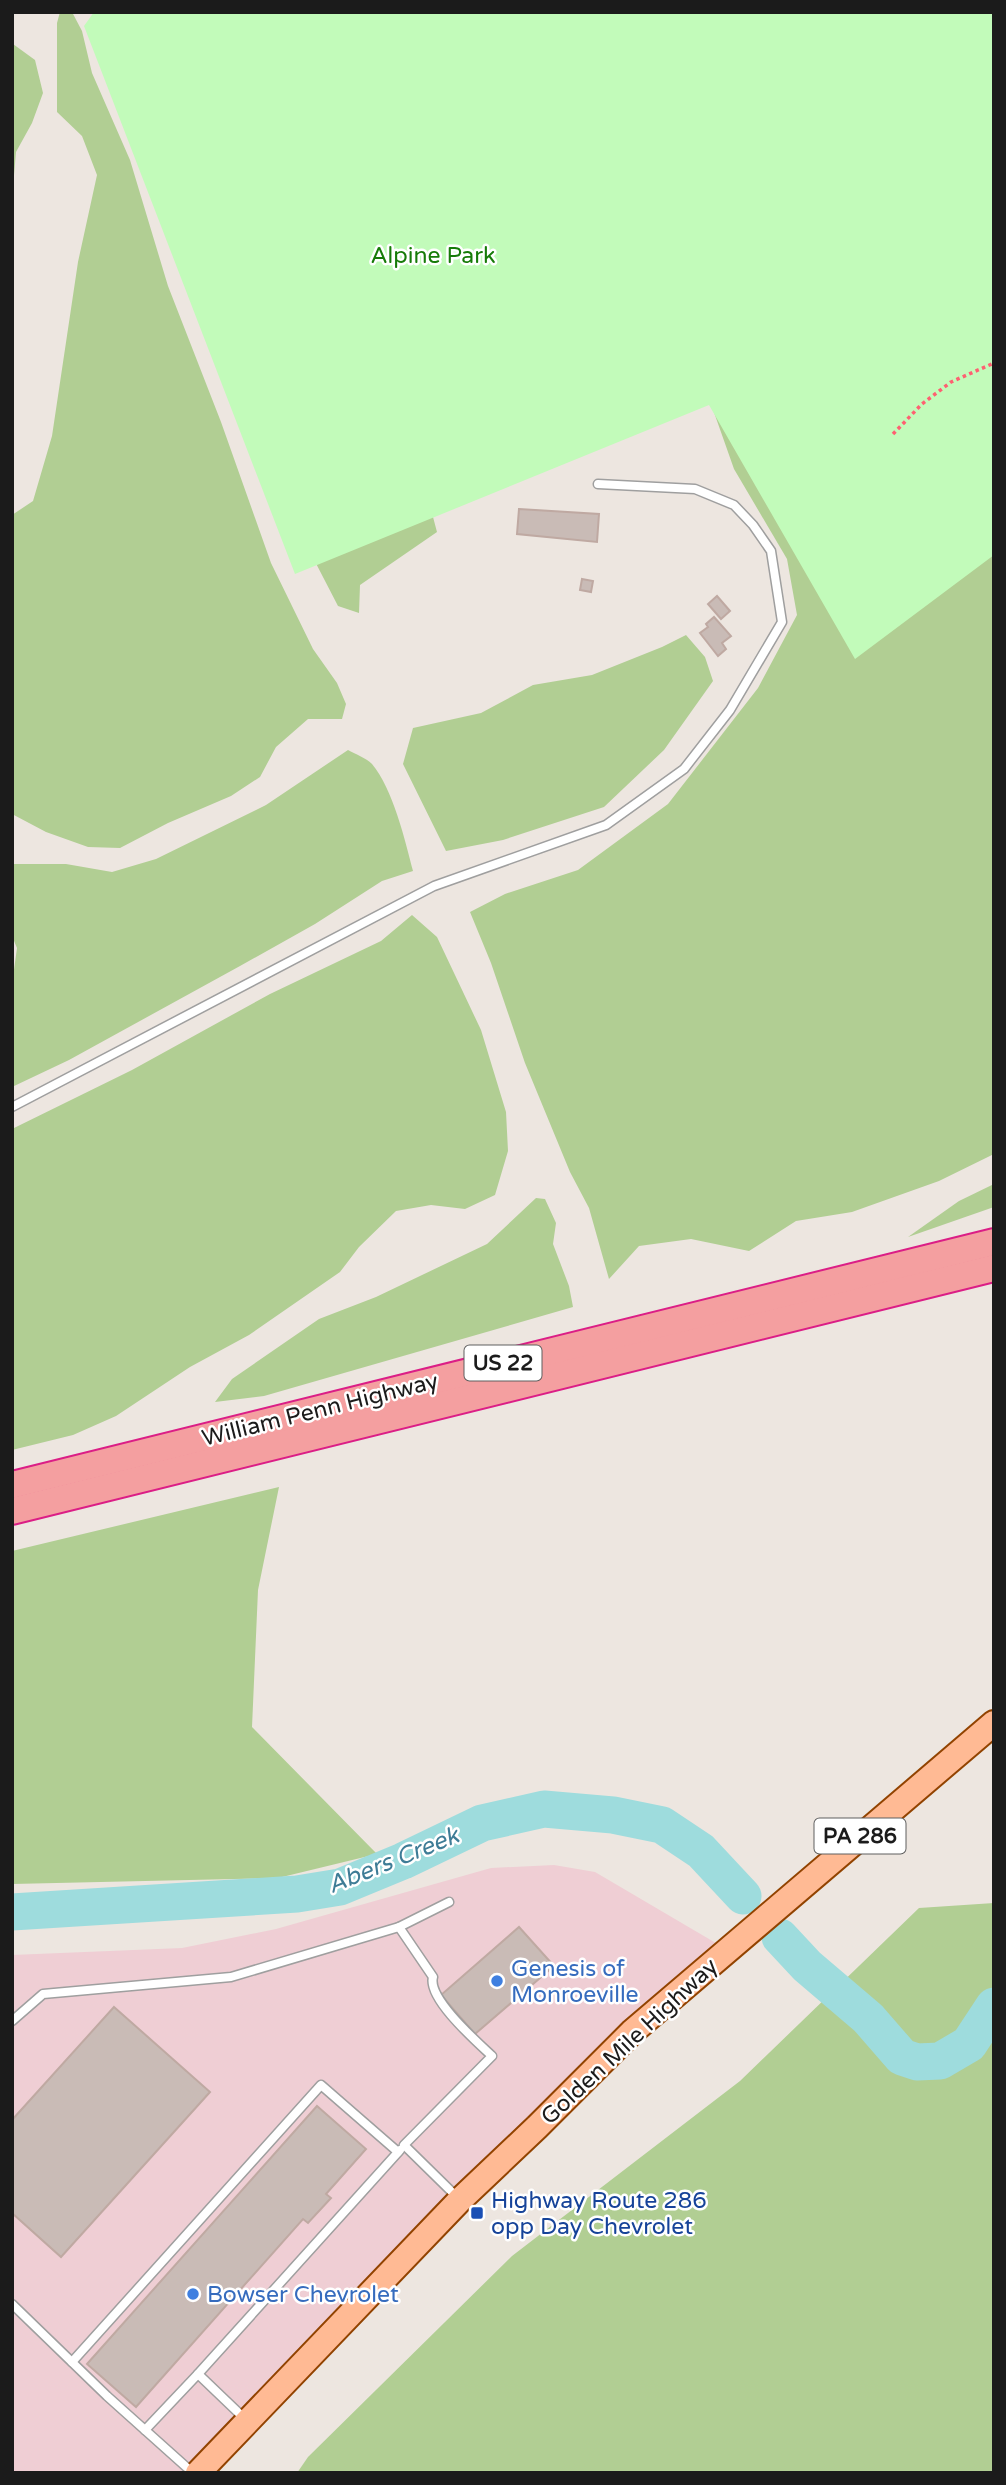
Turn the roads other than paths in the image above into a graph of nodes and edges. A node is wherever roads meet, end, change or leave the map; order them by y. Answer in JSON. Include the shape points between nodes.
{"nodes":[{"id":1,"x":598,"y":484,"type":"dead end"},
{"id":2,"x":12,"y":1107,"type":"edge"},
{"id":3,"x":994,"y":1241,"type":"edge"},
{"id":4,"x":994,"y":1268,"type":"edge"},
{"id":5,"x":12,"y":1485,"type":"edge"},
{"id":6,"x":12,"y":1511,"type":"edge"},
{"id":7,"x":994,"y":1723,"type":"edge"},
{"id":8,"x":449,"y":1902,"type":"dead end"},
{"id":9,"x":399,"y":1927,"type":"junction"},
{"id":10,"x":12,"y":2021,"type":"edge"},
{"id":11,"x":401,"y":2148,"type":"junction"},
{"id":12,"x":460,"y":2200,"type":"junction"},
{"id":13,"x":12,"y":2304,"type":"edge"},
{"id":14,"x":72,"y":2362,"type":"junction"},
{"id":15,"x":198,"y":2374,"type":"junction"},
{"id":16,"x":247,"y":2421,"type":"junction"},
{"id":17,"x":145,"y":2430,"type":"junction"},
{"id":18,"x":196,"y":2473,"type":"edge"}],
"edges":[{"from":1,"to":2,"type":"lane","via":[[695,489],[734,505],[771,551],[782,622],[730,710],[684,769],[606,825],[434,886]]},
{"from":3,"to":5,"type":"highway","name":"William Penn Highway","number":"US 22"},
{"from":4,"to":6,"type":"highway","name":"William Penn Highway","number":"US 22"},
{"from":7,"to":12,"type":"main road","name":"Golden Mile Highway","number":"PA 286","via":[[632,2032]]},
{"from":8,"to":9,"type":"lane"},
{"from":9,"to":10,"type":"lane","via":[[231,1976],[43,1994]]},
{"from":9,"to":11,"type":"lane","via":[[433,1977],[435,1994],[492,2056]]},
{"from":11,"to":12,"type":"lane"},
{"from":11,"to":14,"type":"lane","via":[[321,2085]]},
{"from":11,"to":15,"type":"lane"},
{"from":12,"to":16,"type":"main road","name":"Golden Mile Highway","number":"PA 286"},
{"from":13,"to":14,"type":"lane"},
{"from":14,"to":17,"type":"lane"},
{"from":15,"to":16,"type":"lane"},
{"from":15,"to":17,"type":"lane"},
{"from":16,"to":18,"type":"main road","name":"Golden Mile Highway","number":"PA 286"},
{"from":17,"to":18,"type":"lane"}]}
